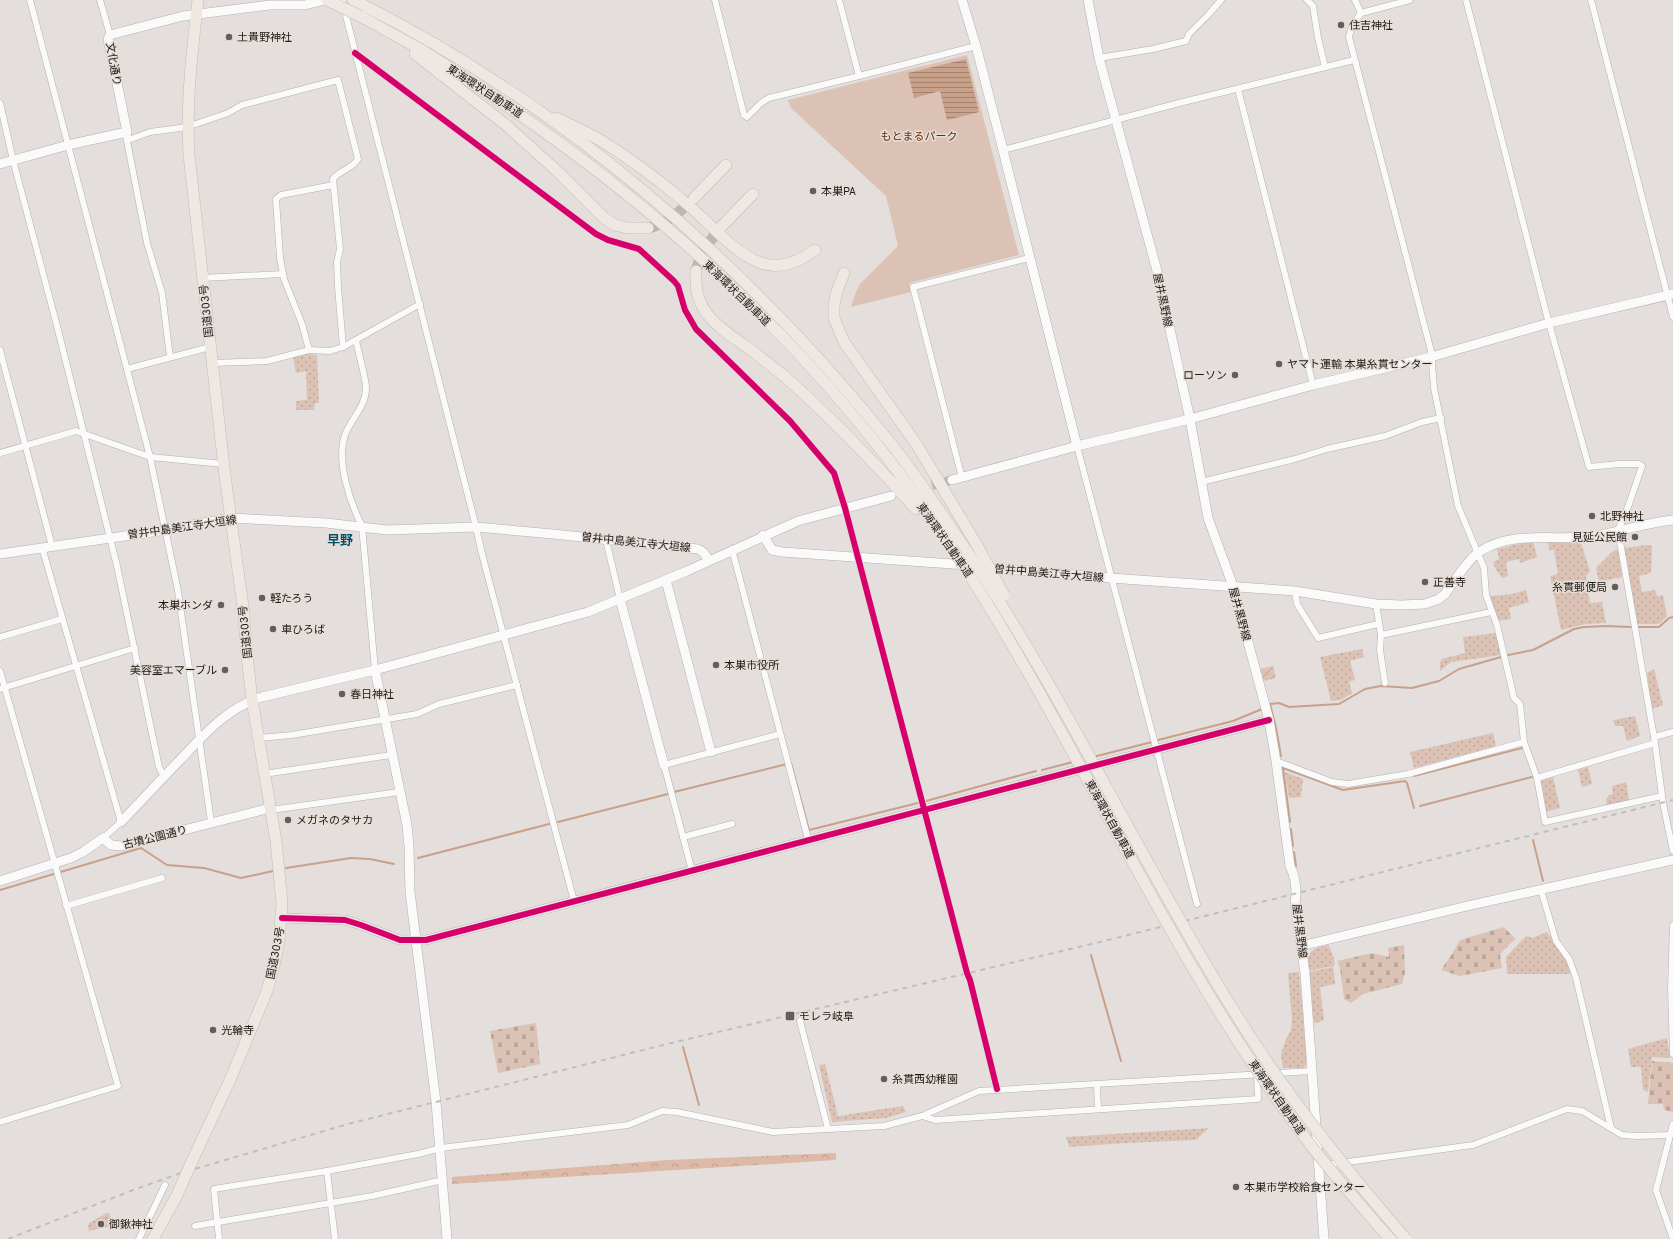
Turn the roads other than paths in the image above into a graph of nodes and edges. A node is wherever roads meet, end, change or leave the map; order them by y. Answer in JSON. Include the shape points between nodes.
{"nodes":[{"id":1,"x":30,"y":0,"type":"edge"},
{"id":2,"x":100,"y":0,"type":"edge"},
{"id":3,"x":198,"y":0,"type":"edge"},
{"id":4,"x":326,"y":0,"type":"edge"},
{"id":5,"x":342,"y":0,"type":"edge"},
{"id":6,"x":353,"y":0,"type":"edge"},
{"id":7,"x":714,"y":0,"type":"edge"},
{"id":8,"x":839,"y":0,"type":"edge"},
{"id":9,"x":962,"y":0,"type":"edge"},
{"id":10,"x":1088,"y":0,"type":"edge"},
{"id":11,"x":1220,"y":0,"type":"edge"},
{"id":12,"x":1307,"y":0,"type":"edge"},
{"id":13,"x":1318,"y":0,"type":"edge"},
{"id":14,"x":1355,"y":0,"type":"edge"},
{"id":15,"x":1410,"y":0,"type":"edge"},
{"id":16,"x":1466,"y":0,"type":"edge"},
{"id":17,"x":1591,"y":0,"type":"edge"},
{"id":18,"x":279,"y":2,"type":"edge"},
{"id":19,"x":1313,"y":6,"type":"junction"},
{"id":20,"x":1361,"y":12,"type":"junction"},
{"id":21,"x":196,"y":15,"type":"junction"},
{"id":22,"x":382,"y":29,"type":"junction"},
{"id":23,"x":110,"y":35,"type":"junction"},
{"id":24,"x":976,"y":46,"type":"junction"},
{"id":25,"x":355,"y":53,"type":"junction"},
{"id":26,"x":1099,"y":58,"type":"junction"},
{"id":27,"x":1354,"y":60,"type":"junction"},
{"id":28,"x":1325,"y":67,"type":"junction"},
{"id":29,"x":859,"y":76,"type":"junction"},
{"id":30,"x":1238,"y":89,"type":"junction"},
{"id":31,"x":0,"y":104,"type":"edge"},
{"id":32,"x":531,"y":105,"type":"junction"},
{"id":33,"x":1116,"y":121,"type":"junction"},
{"id":34,"x":187,"y":127,"type":"junction"},
{"id":35,"x":68,"y":145,"type":"junction"},
{"id":36,"x":1003,"y":150,"type":"junction"},
{"id":37,"x":13,"y":160,"type":"junction"},
{"id":38,"x":0,"y":164,"type":"edge"},
{"id":39,"x":726,"y":165,"type":"dead end"},
{"id":40,"x":333,"y":185,"type":"junction"},
{"id":41,"x":753,"y":194,"type":"dead end"},
{"id":42,"x":694,"y":198,"type":"tunnel mouth"},
{"id":43,"x":648,"y":228,"type":"tunnel mouth"},
{"id":44,"x":720,"y":228,"type":"tunnel mouth"},
{"id":45,"x":815,"y":250,"type":"dead end"},
{"id":46,"x":1029,"y":258,"type":"junction"},
{"id":47,"x":696,"y":271,"type":"tunnel mouth"},
{"id":48,"x":844,"y":273,"type":"dead end"},
{"id":49,"x":283,"y":274,"type":"junction"},
{"id":50,"x":202,"y":278,"type":"junction"},
{"id":51,"x":1670,"y":294,"type":"edge"},
{"id":52,"x":420,"y":304,"type":"junction"},
{"id":53,"x":1673,"y":317,"type":"edge"},
{"id":54,"x":1549,"y":323,"type":"junction"},
{"id":55,"x":356,"y":340,"type":"junction"},
{"id":56,"x":210,"y":347,"type":"junction"},
{"id":57,"x":344,"y":347,"type":"junction"},
{"id":58,"x":0,"y":350,"type":"edge"},
{"id":59,"x":309,"y":350,"type":"junction"},
{"id":60,"x":1431,"y":356,"type":"junction"},
{"id":61,"x":170,"y":357,"type":"junction"},
{"id":62,"x":212,"y":362,"type":"junction"},
{"id":63,"x":127,"y":369,"type":"junction"},
{"id":64,"x":1313,"y":385,"type":"junction"},
{"id":65,"x":1441,"y":418,"type":"junction"},
{"id":66,"x":1190,"y":419,"type":"junction"},
{"id":67,"x":84,"y":434,"type":"junction"},
{"id":68,"x":26,"y":446,"type":"junction"},
{"id":69,"x":1077,"y":446,"type":"junction"},
{"id":70,"x":0,"y":452,"type":"edge"},
{"id":71,"x":150,"y":457,"type":"junction"},
{"id":72,"x":223,"y":464,"type":"junction"},
{"id":73,"x":962,"y":478,"type":"junction"},
{"id":74,"x":952,"y":480,"type":"tunnel mouth"},
{"id":75,"x":1201,"y":482,"type":"junction"},
{"id":76,"x":891,"y":496,"type":"dead end"},
{"id":77,"x":845,"y":508,"type":"junction"},
{"id":78,"x":230,"y":518,"type":"junction"},
{"id":79,"x":1673,"y":520,"type":"edge"},
{"id":80,"x":362,"y":526,"type":"junction"},
{"id":81,"x":476,"y":527,"type":"junction"},
{"id":82,"x":166,"y":530,"type":"junction"},
{"id":83,"x":1618,"y":530,"type":"junction"},
{"id":84,"x":763,"y":535,"type":"junction"},
{"id":85,"x":110,"y":537,"type":"junction"},
{"id":86,"x":606,"y":540,"type":"junction"},
{"id":87,"x":52,"y":546,"type":"junction"},
{"id":88,"x":42,"y":547,"type":"junction"},
{"id":89,"x":952,"y":548,"type":"junction"},
{"id":90,"x":732,"y":549,"type":"junction"},
{"id":91,"x":973,"y":550,"type":"junction"},
{"id":92,"x":1478,"y":553,"type":"junction"},
{"id":93,"x":0,"y":554,"type":"edge"},
{"id":94,"x":858,"y":557,"type":"junction"},
{"id":95,"x":709,"y":560,"type":"junction"},
{"id":96,"x":1110,"y":578,"type":"junction"},
{"id":97,"x":666,"y":580,"type":"junction"},
{"id":98,"x":1233,"y":586,"type":"junction"},
{"id":99,"x":1295,"y":591,"type":"junction"},
{"id":100,"x":620,"y":599,"type":"junction"},
{"id":101,"x":1376,"y":604,"type":"junction"},
{"id":102,"x":1491,"y":612,"type":"junction"},
{"id":103,"x":62,"y":619,"type":"junction"},
{"id":104,"x":1378,"y":624,"type":"junction"},
{"id":105,"x":1381,"y":634,"type":"junction"},
{"id":106,"x":504,"y":636,"type":"junction"},
{"id":107,"x":0,"y":637,"type":"edge"},
{"id":108,"x":134,"y":648,"type":"junction"},
{"id":109,"x":76,"y":667,"type":"junction"},
{"id":110,"x":376,"y":670,"type":"junction"},
{"id":111,"x":0,"y":671,"type":"edge"},
{"id":112,"x":1385,"y":683,"type":"dead end"},
{"id":113,"x":517,"y":685,"type":"junction"},
{"id":114,"x":2,"y":689,"type":"edge"},
{"id":115,"x":252,"y":700,"type":"junction"},
{"id":116,"x":385,"y":719,"type":"junction"},
{"id":117,"x":1269,"y":720,"type":"junction"},
{"id":118,"x":1673,"y":732,"type":"edge"},
{"id":119,"x":780,"y":734,"type":"junction"},
{"id":120,"x":258,"y":738,"type":"junction"},
{"id":121,"x":199,"y":740,"type":"junction"},
{"id":122,"x":1654,"y":740,"type":"junction"},
{"id":123,"x":1524,"y":742,"type":"junction"},
{"id":124,"x":1157,"y":750,"type":"junction"},
{"id":125,"x":711,"y":752,"type":"junction"},
{"id":126,"x":391,"y":755,"type":"junction"},
{"id":127,"x":1276,"y":761,"type":"junction"},
{"id":128,"x":664,"y":765,"type":"junction"},
{"id":129,"x":264,"y":774,"type":"junction"},
{"id":130,"x":164,"y":777,"type":"junction"},
{"id":131,"x":1537,"y":778,"type":"junction"},
{"id":132,"x":399,"y":792,"type":"junction"},
{"id":133,"x":1662,"y":796,"type":"junction"},
{"id":134,"x":270,"y":809,"type":"junction"},
{"id":135,"x":924,"y":811,"type":"junction"},
{"id":136,"x":121,"y":822,"type":"junction"},
{"id":137,"x":211,"y":822,"type":"junction"},
{"id":138,"x":732,"y":824,"type":"dead end"},
{"id":139,"x":683,"y":837,"type":"junction"},
{"id":140,"x":103,"y":838,"type":"junction"},
{"id":141,"x":808,"y":839,"type":"junction"},
{"id":142,"x":1673,"y":851,"type":"edge"},
{"id":143,"x":1673,"y":860,"type":"edge"},
{"id":144,"x":57,"y":869,"type":"junction"},
{"id":145,"x":692,"y":871,"type":"junction"},
{"id":146,"x":162,"y":878,"type":"dead end"},
{"id":147,"x":0,"y":881,"type":"edge"},
{"id":148,"x":1541,"y":890,"type":"junction"},
{"id":149,"x":574,"y":902,"type":"junction"},
{"id":150,"x":1197,"y":904,"type":"dead end"},
{"id":151,"x":66,"y":906,"type":"junction"},
{"id":152,"x":282,"y":918,"type":"junction"},
{"id":153,"x":1673,"y":925,"type":"edge"},
{"id":154,"x":415,"y":940,"type":"junction"},
{"id":155,"x":1301,"y":946,"type":"junction"},
{"id":156,"x":800,"y":1021,"type":"dead end"},
{"id":157,"x":1673,"y":1054,"type":"edge"},
{"id":158,"x":1313,"y":1071,"type":"junction"},
{"id":159,"x":1257,"y":1073,"type":"junction"},
{"id":160,"x":1097,"y":1085,"type":"junction"},
{"id":161,"x":997,"y":1089,"type":"junction"},
{"id":162,"x":1098,"y":1109,"type":"junction"},
{"id":163,"x":922,"y":1116,"type":"junction"},
{"id":164,"x":0,"y":1122,"type":"edge"},
{"id":165,"x":1673,"y":1124,"type":"edge"},
{"id":166,"x":1611,"y":1128,"type":"junction"},
{"id":167,"x":828,"y":1129,"type":"junction"},
{"id":168,"x":1670,"y":1135,"type":"junction"},
{"id":169,"x":441,"y":1148,"type":"junction"},
{"id":170,"x":1319,"y":1166,"type":"junction"},
{"id":171,"x":327,"y":1171,"type":"junction"},
{"id":172,"x":443,"y":1180,"type":"junction"},
{"id":173,"x":165,"y":1185,"type":"dead end"},
{"id":174,"x":331,"y":1202,"type":"junction"},
{"id":175,"x":217,"y":1223,"type":"junction"},
{"id":176,"x":195,"y":1226,"type":"dead end"},
{"id":177,"x":139,"y":1239,"type":"edge"},
{"id":178,"x":153,"y":1239,"type":"edge"},
{"id":179,"x":219,"y":1239,"type":"edge"},
{"id":180,"x":335,"y":1239,"type":"edge"},
{"id":181,"x":447,"y":1239,"type":"edge"},
{"id":182,"x":1324,"y":1239,"type":"edge"},
{"id":183,"x":1390,"y":1239,"type":"edge"},
{"id":184,"x":1406,"y":1239,"type":"edge"},
{"id":185,"x":1673,"y":1239,"type":"edge"}],
"edges":[{"from":1,"to":35,"type":"street"},
{"from":2,"to":23,"type":"street"},
{"from":3,"to":21,"type":"highway","name":"国道303号"},
{"from":4,"to":18,"type":"street","name":"文化通り","via":[[305,5]]},
{"from":4,"to":22,"type":"highway","name":"東海環状自動車道","bridge":true},
{"from":5,"to":25,"type":"street"},
{"from":6,"to":32,"type":"highway","name":"東海環状自動車道","via":[[428,40]]},
{"from":7,"to":29,"type":"street","via":[[744,115],[747,117],[769,98]]},
{"from":8,"to":29,"type":"street"},
{"from":9,"to":24,"type":"street"},
{"from":10,"to":26,"type":"street","name":"屋井黒野線"},
{"from":11,"to":26,"type":"street","via":[[1189,34],[1186,41]]},
{"from":12,"to":19,"type":"street"},
{"from":13,"to":19,"type":"street"},
{"from":14,"to":20,"type":"street"},
{"from":15,"to":20,"type":"street"},
{"from":16,"to":54,"type":"street"},
{"from":17,"to":51,"type":"street"},
{"from":18,"to":21,"type":"street","name":"文化通り"},
{"from":19,"to":28,"type":"street"},
{"from":20,"to":27,"type":"street","via":[[1352,26],[1349,37]]},
{"from":21,"to":23,"type":"street","name":"文化通り"},
{"from":21,"to":34,"type":"highway","name":"国道303号"},
{"from":22,"to":43,"type":"highway","via":[[506,125],[604,218],[615,225],[627,228]]},
{"from":22,"to":89,"type":"highway","name":"東海環状自動車道","via":[[420,49],[574,152],[728,282],[855,418]]},
{"from":23,"to":35,"type":"street","name":"文化通り","via":[[108,39],[127,132]]},
{"from":24,"to":29,"type":"street"},
{"from":24,"to":36,"type":"street"},
{"from":25,"to":52,"type":"street"},
{"from":25,"to":77,"type":"street","via":[[596,234],[626,246],[633,246],[645,254],[678,286],[685,310],[696,329],[790,421],[834,474]]},
{"from":26,"to":33,"type":"street","name":"屋井黒野線"},
{"from":27,"to":28,"type":"street"},
{"from":27,"to":60,"type":"street"},
{"from":28,"to":30,"type":"street"},
{"from":30,"to":33,"type":"street"},
{"from":30,"to":64,"type":"street"},
{"from":31,"to":37,"type":"street"},
{"from":32,"to":45,"type":"highway","via":[[600,140],[628,159],[681,198],[733,247],[756,262],[778,266],[788,264]]},
{"from":32,"to":91,"type":"highway","name":"東海環状自動車道","via":[[637,186],[741,279],[793,331],[888,440]]},
{"from":33,"to":36,"type":"street"},
{"from":33,"to":66,"type":"street","name":"屋井黒野線","via":[[1156,267]]},
{"from":34,"to":40,"type":"street","via":[[228,114],[242,105],[338,80],[358,159],[354,166],[333,179]]},
{"from":34,"to":50,"type":"highway","name":"国道303号"},
{"from":34,"to":61,"type":"street","via":[[150,132],[131,139],[126,136],[147,243],[162,293]]},
{"from":35,"to":37,"type":"street","name":"文化通り"},
{"from":35,"to":63,"type":"street"},
{"from":36,"to":46,"type":"street"},
{"from":37,"to":38,"type":"street","name":"文化通り"},
{"from":37,"to":67,"type":"street"},
{"from":39,"to":42,"type":"highway"},
{"from":40,"to":49,"type":"street","via":[[281,195],[276,199]]},
{"from":40,"to":57,"type":"street","via":[[340,249],[337,262],[338,287]]},
{"from":41,"to":44,"type":"highway"},
{"from":46,"to":69,"type":"street"},
{"from":46,"to":73,"type":"street","via":[[913,287]]},
{"from":47,"to":89,"type":"highway","via":[[698,299],[713,321],[782,375],[841,428]]},
{"from":48,"to":91,"type":"highway","via":[[834,306],[836,324],[844,342],[917,445]]},
{"from":49,"to":50,"type":"street"},
{"from":49,"to":59,"type":"street"},
{"from":50,"to":56,"type":"highway","name":"国道303号"},
{"from":51,"to":53,"type":"street"},
{"from":51,"to":54,"type":"street"},
{"from":52,"to":55,"type":"street"},
{"from":52,"to":81,"type":"street"},
{"from":54,"to":60,"type":"street"},
{"from":54,"to":83,"type":"street","via":[[1589,467],[1619,464],[1642,466]]},
{"from":55,"to":57,"type":"street"},
{"from":55,"to":80,"type":"street","via":[[366,387],[363,405],[345,434],[342,455],[352,508]]},
{"from":56,"to":61,"type":"street"},
{"from":56,"to":62,"type":"highway","name":"国道303号"},
{"from":57,"to":59,"type":"street","via":[[330,351]]},
{"from":58,"to":68,"type":"street"},
{"from":59,"to":62,"type":"street","via":[[268,361]]},
{"from":60,"to":64,"type":"street"},
{"from":60,"to":65,"type":"street","via":[[1434,388]]},
{"from":61,"to":63,"type":"street"},
{"from":62,"to":72,"type":"highway","name":"国道303号"},
{"from":63,"to":71,"type":"street"},
{"from":64,"to":66,"type":"street"},
{"from":65,"to":75,"type":"street","via":[[1422,422],[1385,436]]},
{"from":65,"to":92,"type":"street","via":[[1458,506]]},
{"from":66,"to":69,"type":"street"},
{"from":66,"to":75,"type":"street","name":"屋井黒野線"},
{"from":67,"to":68,"type":"street","via":[[76,431]]},
{"from":67,"to":71,"type":"street"},
{"from":67,"to":85,"type":"street"},
{"from":68,"to":70,"type":"street"},
{"from":68,"to":87,"type":"street"},
{"from":69,"to":73,"type":"street"},
{"from":69,"to":96,"type":"street"},
{"from":71,"to":72,"type":"street"},
{"from":71,"to":82,"type":"street"},
{"from":72,"to":78,"type":"highway","name":"国道303号"},
{"from":73,"to":74,"type":"street"},
{"from":75,"to":98,"type":"street","name":"屋井黒野線","via":[[1211,528]]},
{"from":76,"to":77,"type":"street"},
{"from":77,"to":84,"type":"street","via":[[798,521]]},
{"from":77,"to":94,"type":"street"},
{"from":78,"to":80,"type":"street","name":"曽井中島美江寺大垣線"},
{"from":78,"to":82,"type":"street","name":"曽井中島美江寺大垣線"},
{"from":78,"to":115,"type":"highway","name":"国道303号","via":[[244,614]]},
{"from":79,"to":83,"type":"street"},
{"from":80,"to":81,"type":"street","name":"曽井中島美江寺大垣線","via":[[405,531]]},
{"from":80,"to":110,"type":"street"},
{"from":81,"to":86,"type":"street","name":"曽井中島美江寺大垣線"},
{"from":81,"to":106,"type":"street"},
{"from":82,"to":85,"type":"street","name":"曽井中島美江寺大垣線"},
{"from":82,"to":121,"type":"street","via":[[178,591]]},
{"from":83,"to":92,"type":"street","via":[[1595,536],[1508,541],[1497,543]]},
{"from":83,"to":122,"type":"street"},
{"from":84,"to":90,"type":"street"},
{"from":84,"to":94,"type":"street","name":"曽井中島美江寺大垣線","via":[[772,550]]},
{"from":85,"to":87,"type":"street","name":"曽井中島美江寺大垣線"},
{"from":85,"to":108,"type":"street"},
{"from":86,"to":95,"type":"street","name":"曽井中島美江寺大垣線","via":[[698,549]]},
{"from":86,"to":100,"type":"street"},
{"from":87,"to":88,"type":"street","name":"曽井中島美江寺大垣線"},
{"from":88,"to":93,"type":"street","name":"曽井中島美江寺大垣線"},
{"from":88,"to":103,"type":"street"},
{"from":89,"to":183,"type":"highway","name":"東海環状自動車道","bridge":true,"via":[[1012,644],[1164,919],[1225,1021],[1313,1148]]},
{"from":90,"to":95,"type":"street"},
{"from":90,"to":119,"type":"street"},
{"from":91,"to":184,"type":"highway","name":"東海環状自動車道","bridge":true,"via":[[1144,858],[1243,1026],[1318,1133],[1361,1188]]},
{"from":92,"to":101,"type":"street","name":"曽井中島美江寺大垣線","via":[[1439,599],[1414,605]]},
{"from":92,"to":102,"type":"street","via":[[1484,568],[1486,596]]},
{"from":94,"to":96,"type":"street","name":"曽井中島美江寺大垣線"},
{"from":94,"to":135,"type":"street"},
{"from":95,"to":97,"type":"street"},
{"from":96,"to":98,"type":"street","name":"曽井中島美江寺大垣線"},
{"from":96,"to":124,"type":"street"},
{"from":97,"to":100,"type":"street"},
{"from":97,"to":125,"type":"street"},
{"from":98,"to":99,"type":"street","name":"曽井中島美江寺大垣線"},
{"from":98,"to":117,"type":"street","name":"屋井黒野線"},
{"from":99,"to":101,"type":"street","name":"曽井中島美江寺大垣線"},
{"from":99,"to":104,"type":"street","via":[[1297,604],[1318,638]]},
{"from":100,"to":106,"type":"street","via":[[570,618]]},
{"from":100,"to":128,"type":"street"},
{"from":101,"to":104,"type":"street"},
{"from":102,"to":105,"type":"street"},
{"from":102,"to":123,"type":"street","via":[[1497,625],[1514,698],[1520,704]]},
{"from":103,"to":107,"type":"street"},
{"from":103,"to":109,"type":"street"},
{"from":104,"to":105,"type":"street"},
{"from":105,"to":112,"type":"street","via":[[1380,650]]},
{"from":106,"to":110,"type":"street"},
{"from":106,"to":113,"type":"street"},
{"from":108,"to":109,"type":"street"},
{"from":108,"to":130,"type":"street","via":[[159,767]]},
{"from":109,"to":114,"type":"street"},
{"from":109,"to":136,"type":"street"},
{"from":110,"to":115,"type":"street"},
{"from":110,"to":116,"type":"street"},
{"from":111,"to":114,"type":"street"},
{"from":113,"to":116,"type":"street","via":[[439,704],[417,714]]},
{"from":113,"to":149,"type":"street"},
{"from":114,"to":144,"type":"street"},
{"from":115,"to":120,"type":"highway","name":"国道303号"},
{"from":115,"to":121,"type":"street","via":[[233,710]]},
{"from":116,"to":120,"type":"street","via":[[292,735]]},
{"from":116,"to":126,"type":"street"},
{"from":117,"to":124,"type":"street"},
{"from":117,"to":127,"type":"street","name":"屋井黒野線"},
{"from":118,"to":122,"type":"street"},
{"from":119,"to":125,"type":"street"},
{"from":119,"to":141,"type":"street"},
{"from":120,"to":129,"type":"highway","name":"国道303号"},
{"from":121,"to":130,"type":"street"},
{"from":121,"to":137,"type":"street"},
{"from":122,"to":131,"type":"street"},
{"from":122,"to":133,"type":"street"},
{"from":123,"to":127,"type":"street","via":[[1408,774],[1348,784],[1332,782]]},
{"from":123,"to":131,"type":"street"},
{"from":124,"to":135,"type":"street"},
{"from":124,"to":150,"type":"street"},
{"from":125,"to":128,"type":"street"},
{"from":126,"to":129,"type":"street"},
{"from":126,"to":132,"type":"street"},
{"from":127,"to":155,"type":"street","name":"屋井黒野線","via":[[1290,866],[1297,894],[1295,904]]},
{"from":128,"to":139,"type":"street"},
{"from":129,"to":134,"type":"highway","name":"国道303号"},
{"from":130,"to":136,"type":"street"},
{"from":131,"to":133,"type":"street","via":[[1545,822]]},
{"from":132,"to":134,"type":"street"},
{"from":132,"to":154,"type":"street","via":[[407,825]]},
{"from":133,"to":142,"type":"street"},
{"from":134,"to":137,"type":"street","name":"古墳公園通り"},
{"from":134,"to":152,"type":"highway","name":"国道303号","via":[[280,879]]},
{"from":135,"to":141,"type":"street"},
{"from":135,"to":161,"type":"street"},
{"from":136,"to":140,"type":"street"},
{"from":137,"to":140,"type":"street","name":"古墳公園通り","via":[[121,846],[111,845]]},
{"from":138,"to":139,"type":"street"},
{"from":139,"to":145,"type":"street"},
{"from":140,"to":144,"type":"street"},
{"from":141,"to":145,"type":"street"},
{"from":143,"to":148,"type":"street"},
{"from":144,"to":147,"type":"street"},
{"from":144,"to":151,"type":"street"},
{"from":145,"to":149,"type":"street"},
{"from":146,"to":151,"type":"street"},
{"from":148,"to":155,"type":"street"},
{"from":148,"to":166,"type":"street","via":[[1556,941],[1569,959],[1576,978]]},
{"from":149,"to":154,"type":"street","via":[[426,940]]},
{"from":151,"to":164,"type":"street","via":[[118,1086]]},
{"from":152,"to":154,"type":"street","via":[[345,920],[400,940]]},
{"from":152,"to":178,"type":"highway","name":"国道303号","bridge":true,"via":[[277,954],[267,991],[230,1080],[176,1197]]},
{"from":153,"to":157,"type":"street"},
{"from":154,"to":169,"type":"street"},
{"from":155,"to":158,"type":"street","name":"屋井黒野線"},
{"from":156,"to":167,"type":"street"},
{"from":158,"to":159,"type":"street"},
{"from":158,"to":170,"type":"street","name":"屋井黒野線"},
{"from":159,"to":160,"type":"street"},
{"from":159,"to":162,"type":"street","via":[[1258,1099]]},
{"from":160,"to":161,"type":"street"},
{"from":160,"to":162,"type":"street"},
{"from":161,"to":163,"type":"street","via":[[980,1091]]},
{"from":162,"to":163,"type":"street","via":[[935,1120]]},
{"from":163,"to":167,"type":"street","via":[[884,1126]]},
{"from":165,"to":168,"type":"street"},
{"from":166,"to":168,"type":"street","via":[[1622,1135]]},
{"from":166,"to":170,"type":"street","via":[[1582,1111],[1566,1110],[1473,1145]]},
{"from":167,"to":169,"type":"street","via":[[773,1132],[662,1111],[628,1125]]},
{"from":168,"to":185,"type":"street","via":[[1656,1190]]},
{"from":169,"to":171,"type":"street"},
{"from":169,"to":172,"type":"street"},
{"from":170,"to":182,"type":"street","name":"屋井黒野線"},
{"from":171,"to":174,"type":"street"},
{"from":171,"to":175,"type":"street","via":[[214,1189]]},
{"from":172,"to":174,"type":"street","via":[[372,1196]]},
{"from":172,"to":181,"type":"street"},
{"from":173,"to":177,"type":"street"},
{"from":174,"to":175,"type":"street"},
{"from":174,"to":180,"type":"street"},
{"from":175,"to":176,"type":"street"},
{"from":175,"to":179,"type":"street"}]}
